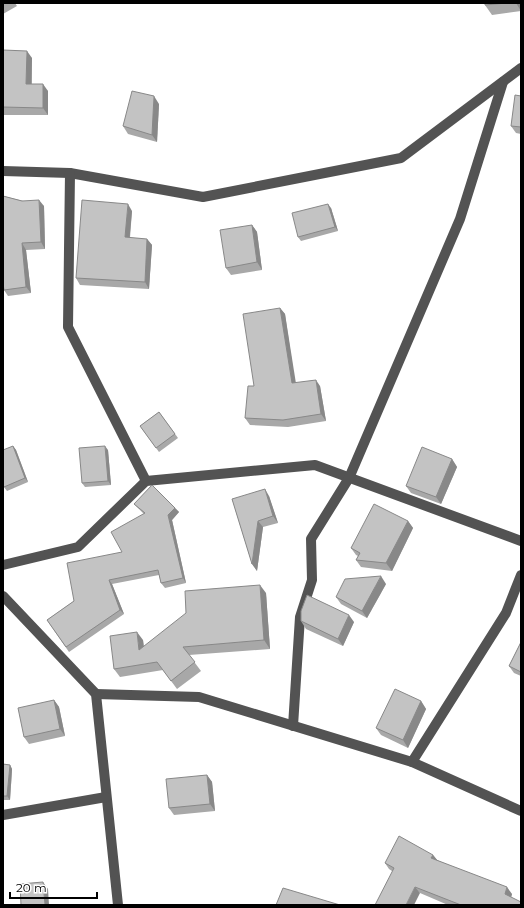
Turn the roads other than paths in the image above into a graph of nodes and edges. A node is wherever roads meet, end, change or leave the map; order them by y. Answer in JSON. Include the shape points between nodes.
{"nodes":[{"id":1,"x":521,"y":68,"type":"edge"},
{"id":2,"x":503,"y":82,"type":"junction"},
{"id":3,"x":3,"y":171,"type":"edge"},
{"id":4,"x":70,"y":173,"type":"junction"},
{"id":5,"x":349,"y":478,"type":"junction"},
{"id":6,"x":146,"y":481,"type":"junction"},
{"id":7,"x":521,"y":541,"type":"edge"},
{"id":8,"x":3,"y":565,"type":"edge"},
{"id":9,"x":521,"y":575,"type":"edge"},
{"id":10,"x":3,"y":596,"type":"edge"},
{"id":11,"x":96,"y":694,"type":"junction"},
{"id":12,"x":294,"y":726,"type":"junction"},
{"id":13,"x":412,"y":762,"type":"junction"},
{"id":14,"x":106,"y":797,"type":"junction"},
{"id":15,"x":521,"y":811,"type":"edge"},
{"id":16,"x":3,"y":815,"type":"edge"},
{"id":17,"x":118,"y":905,"type":"edge"}],
"edges":[{"from":1,"to":2,"type":"street"},
{"from":2,"to":4,"type":"street","via":[[401,158],[203,197]]},
{"from":2,"to":5,"type":"street","via":[[460,219]]},
{"from":3,"to":4,"type":"street"},
{"from":4,"to":6,"type":"street","via":[[68,327]]},
{"from":5,"to":6,"type":"street","via":[[315,466]]},
{"from":5,"to":7,"type":"street"},
{"from":5,"to":12,"type":"street","via":[[311,539],[312,580],[300,617]]},
{"from":6,"to":8,"type":"street","via":[[78,546]]},
{"from":9,"to":13,"type":"street","via":[[506,613]]},
{"from":10,"to":11,"type":"street"},
{"from":11,"to":12,"type":"street","via":[[198,697]]},
{"from":11,"to":14,"type":"street"},
{"from":12,"to":13,"type":"street"},
{"from":13,"to":15,"type":"street"},
{"from":14,"to":16,"type":"street"},
{"from":14,"to":17,"type":"street"}]}
